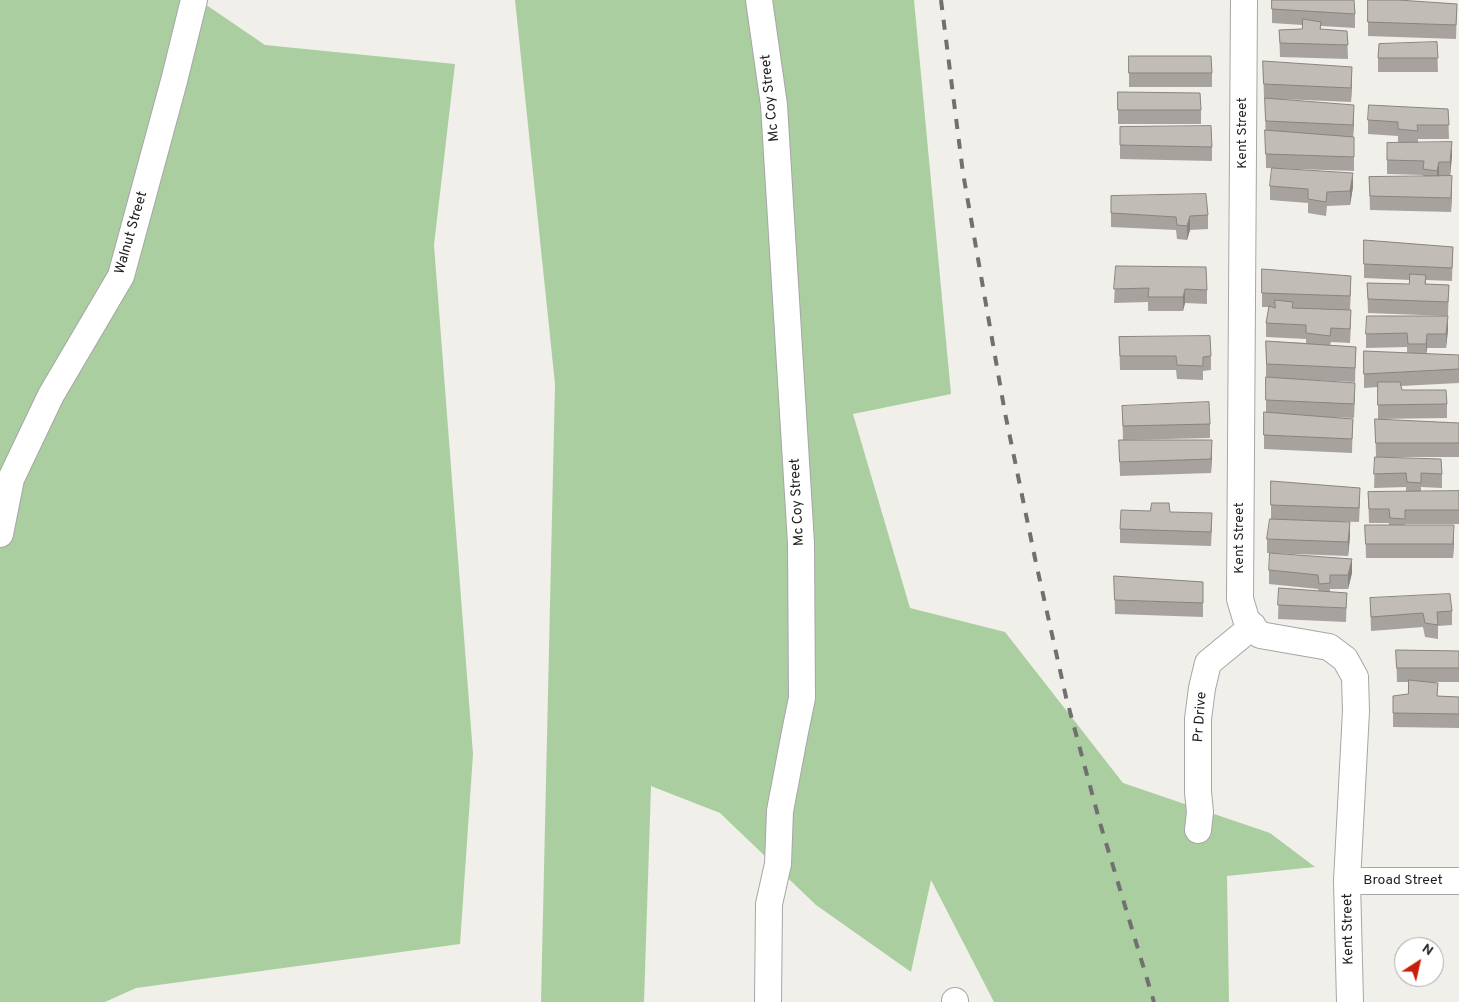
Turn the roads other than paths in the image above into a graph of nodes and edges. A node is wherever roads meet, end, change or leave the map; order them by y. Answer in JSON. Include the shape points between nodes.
{"nodes":[{"id":1,"x":194,"y":0,"type":"edge"},
{"id":2,"x":759,"y":0,"type":"edge"},
{"id":3,"x":1244,"y":0,"type":"edge"},
{"id":4,"x":0,"y":534,"type":"edge"},
{"id":5,"x":1253,"y":626,"type":"junction"},
{"id":6,"x":1198,"y":830,"type":"dead end"},
{"id":7,"x":1348,"y":881,"type":"junction"},
{"id":8,"x":1459,"y":881,"type":"edge"},
{"id":9,"x":768,"y":1002,"type":"edge"},
{"id":10,"x":1350,"y":1002,"type":"edge"}],
"edges":[{"from":1,"to":4,"type":"street","name":"Walnut Street","via":[[121,276],[51,395],[11,479]]},
{"from":2,"to":9,"type":"street","name":"Mc Coy Street","via":[[774,105],[801,543],[802,698],[780,811],[778,864],[769,904]]},
{"from":3,"to":5,"type":"street","name":"Kent Street","via":[[1240,598],[1246,619]]},
{"from":5,"to":6,"type":"street","name":"Pr Drive","via":[[1208,662],[1198,719]]},
{"from":5,"to":7,"type":"street","name":"Kent Street","via":[[1260,635],[1329,647],[1345,660],[1355,677]]},
{"from":7,"to":8,"type":"street","name":"Broad Street"},
{"from":7,"to":10,"type":"street","name":"Kent Street"}]}
